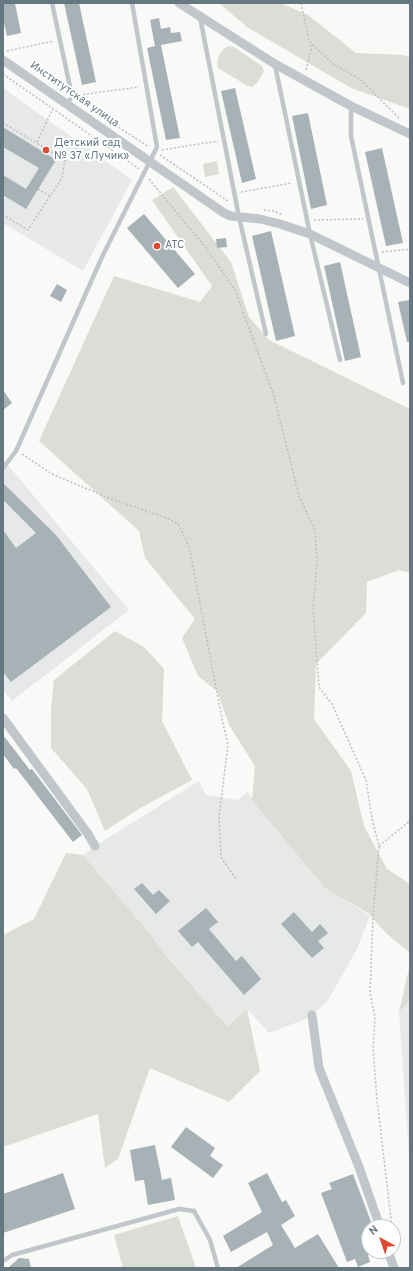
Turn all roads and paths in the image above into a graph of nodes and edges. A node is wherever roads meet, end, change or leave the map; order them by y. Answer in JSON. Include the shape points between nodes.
{"nodes":[{"id":1,"x":52,"y":3,"type":"edge"},
{"id":2,"x":132,"y":3,"type":"edge"},
{"id":3,"x":178,"y":3,"type":"edge"},
{"id":4,"x":301,"y":3,"type":"edge"},
{"id":5,"x":200,"y":17,"type":"junction"},
{"id":6,"x":60,"y":40,"type":"junction"},
{"id":7,"x":312,"y":44,"type":"junction"},
{"id":8,"x":4,"y":56,"type":"edge"},
{"id":9,"x":275,"y":64,"type":"junction"},
{"id":10,"x":3,"y":74,"type":"edge"},
{"id":11,"x":304,"y":80,"type":"junction"},
{"id":12,"x":146,"y":86,"type":"junction"},
{"id":13,"x":72,"y":96,"type":"junction"},
{"id":14,"x":57,"y":98,"type":"junction"},
{"id":15,"x":67,"y":105,"type":"junction"},
{"id":16,"x":352,"y":106,"type":"junction"},
{"id":17,"x":52,"y":109,"type":"junction"},
{"id":18,"x":400,"y":120,"type":"dead end"},
{"id":19,"x":110,"y":122,"type":"dead end"},
{"id":20,"x":3,"y":123,"type":"edge"},
{"id":21,"x":410,"y":134,"type":"edge"},
{"id":22,"x":224,"y":140,"type":"junction"},
{"id":23,"x":37,"y":142,"type":"junction"},
{"id":24,"x":155,"y":152,"type":"junction"},
{"id":25,"x":150,"y":162,"type":"junction"},
{"id":26,"x":145,"y":173,"type":"junction"},
{"id":27,"x":299,"y":182,"type":"junction"},
{"id":28,"x":38,"y":189,"type":"dead end"},
{"id":29,"x":235,"y":193,"type":"junction"},
{"id":30,"x":50,"y":196,"type":"junction"},
{"id":31,"x":259,"y":209,"type":"dead end"},
{"id":32,"x":238,"y":212,"type":"junction"},
{"id":33,"x":3,"y":215,"type":"edge"},
{"id":34,"x":288,"y":216,"type":"dead end"},
{"id":35,"x":368,"y":219,"type":"junction"},
{"id":36,"x":307,"y":220,"type":"junction"},
{"id":37,"x":310,"y":234,"type":"junction"},
{"id":38,"x":410,"y":249,"type":"edge"},
{"id":39,"x":376,"y":253,"type":"junction"},
{"id":40,"x":379,"y":269,"type":"junction"},
{"id":41,"x":410,"y":283,"type":"edge"},
{"id":42,"x":266,"y":334,"type":"dead end"},
{"id":43,"x":340,"y":360,"type":"dead end"},
{"id":44,"x":403,"y":383,"type":"dead end"},
{"id":45,"x":16,"y":451,"type":"junction"},
{"id":46,"x":3,"y":468,"type":"edge"},
{"id":47,"x":3,"y":718,"type":"edge"},
{"id":48,"x":410,"y":821,"type":"edge"},
{"id":49,"x":95,"y":846,"type":"dead end"},
{"id":50,"x":379,"y":846,"type":"junction"},
{"id":51,"x":236,"y":879,"type":"dead end"},
{"id":52,"x":312,"y":1015,"type":"dead end"},
{"id":53,"x":377,"y":1219,"type":"edge"},
{"id":54,"x":391,"y":1219,"type":"edge"},
{"id":55,"x":3,"y":1261,"type":"edge"},
{"id":56,"x":218,"y":1268,"type":"edge"}],
"edges":[{"from":1,"to":6,"type":"lane"},
{"from":2,"to":12,"type":"lane"},
{"from":3,"to":5,"type":"street"},
{"from":4,"to":7,"type":"path","via":[[309,42]]},
{"from":5,"to":9,"type":"street"},
{"from":5,"to":22,"type":"lane"},
{"from":6,"to":8,"type":"path"},
{"from":6,"to":13,"type":"lane"},
{"from":7,"to":11,"type":"path"},
{"from":7,"to":18,"type":"path","via":[[332,63],[361,80]]},
{"from":8,"to":14,"type":"street","name":"Институтская улица"},
{"from":9,"to":11,"type":"street"},
{"from":9,"to":27,"type":"lane"},
{"from":10,"to":17,"type":"path"},
{"from":11,"to":16,"type":"street"},
{"from":12,"to":13,"type":"path"},
{"from":12,"to":24,"type":"lane","via":[[157,147]]},
{"from":13,"to":15,"type":"lane"},
{"from":14,"to":15,"type":"street","name":"Институтская улица"},
{"from":14,"to":17,"type":"path"},
{"from":15,"to":25,"type":"street","name":"Институтская улица"},
{"from":16,"to":21,"type":"street"},
{"from":16,"to":35,"type":"lane","via":[[351,136]]},
{"from":17,"to":23,"type":"path"},
{"from":17,"to":26,"type":"path"},
{"from":19,"to":24,"type":"path"},
{"from":20,"to":23,"type":"path"},
{"from":22,"to":24,"type":"path"},
{"from":22,"to":29,"type":"lane"},
{"from":23,"to":30,"type":"path","via":[[65,160],[62,178]]},
{"from":24,"to":25,"type":"lane"},
{"from":24,"to":32,"type":"path"},
{"from":25,"to":26,"type":"lane"},
{"from":25,"to":32,"type":"street","name":"Институтская улица","via":[[224,213],[230,216]]},
{"from":26,"to":45,"type":"lane","via":[[102,257]]},
{"from":26,"to":50,"type":"path","via":[[206,248],[235,290],[274,396],[299,496],[315,530],[317,563],[313,608],[320,687],[332,704],[366,780]]},
{"from":27,"to":29,"type":"path"},
{"from":27,"to":36,"type":"lane"},
{"from":28,"to":30,"type":"path"},
{"from":29,"to":32,"type":"lane"},
{"from":30,"to":33,"type":"path","via":[[28,230]]},
{"from":31,"to":34,"type":"path"},
{"from":32,"to":37,"type":"street","name":"Институтская улица"},
{"from":32,"to":42,"type":"lane"},
{"from":35,"to":36,"type":"path"},
{"from":35,"to":39,"type":"lane"},
{"from":36,"to":37,"type":"lane"},
{"from":37,"to":40,"type":"street","name":"Институтская улица"},
{"from":37,"to":43,"type":"lane"},
{"from":38,"to":39,"type":"path"},
{"from":39,"to":40,"type":"lane"},
{"from":40,"to":41,"type":"street","name":"Институтская улица"},
{"from":40,"to":44,"type":"lane"},
{"from":45,"to":46,"type":"lane"},
{"from":45,"to":51,"type":"path","via":[[52,474],[178,524],[190,546],[228,746],[219,817],[220,857]]},
{"from":47,"to":49,"type":"street"},
{"from":48,"to":50,"type":"path"},
{"from":50,"to":54,"type":"path","via":[[370,993],[375,1017],[377,1100]]},
{"from":52,"to":53,"type":"street","via":[[319,1068]]},
{"from":55,"to":56,"type":"lane","via":[[12,1255],[179,1209],[194,1211],[210,1240]]}]}
